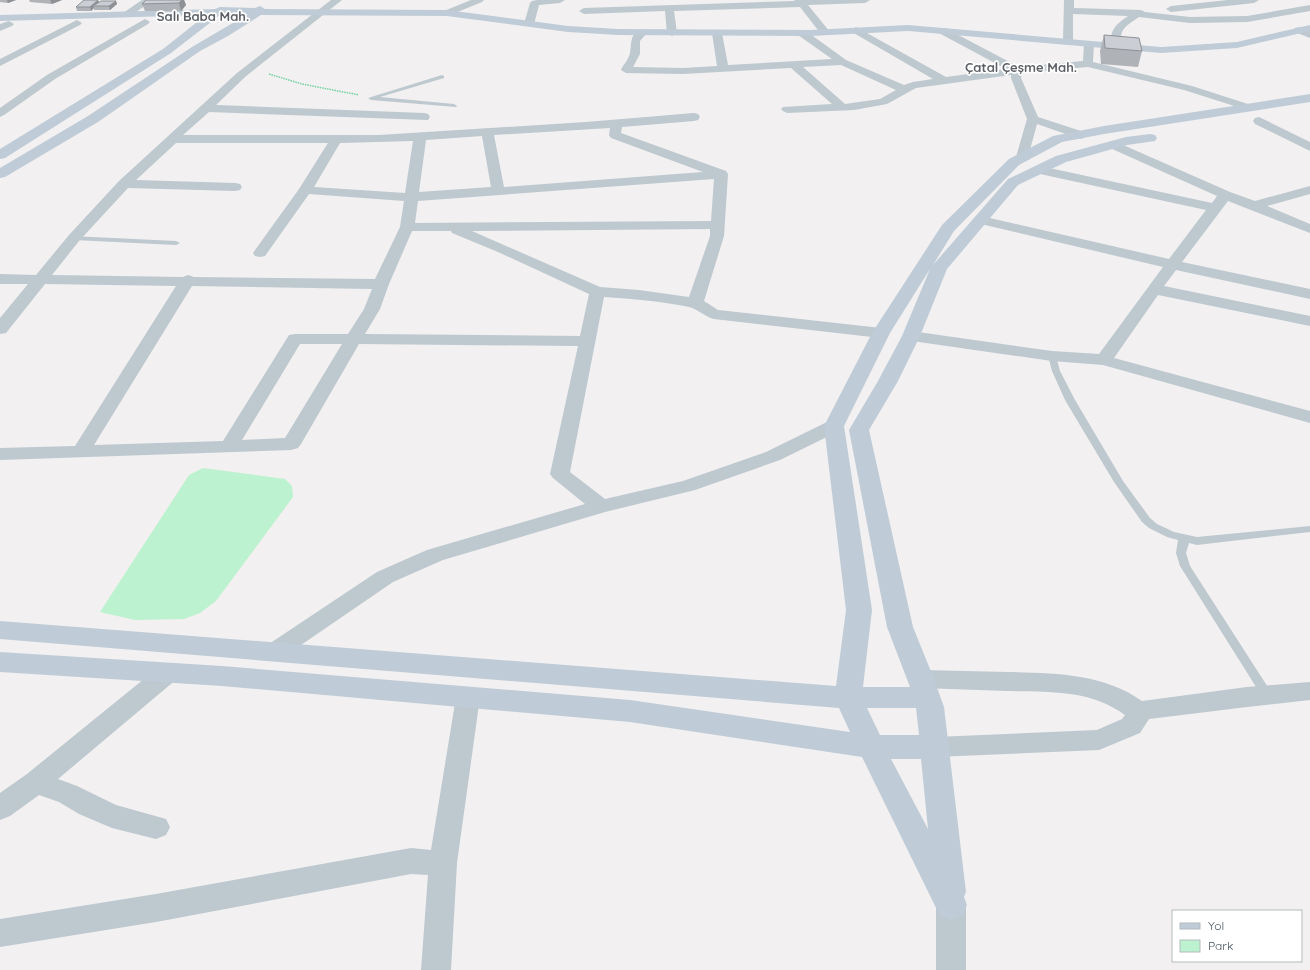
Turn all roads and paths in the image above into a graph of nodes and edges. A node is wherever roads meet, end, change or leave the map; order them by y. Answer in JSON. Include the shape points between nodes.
{"nodes":[{"id":1,"x":148,"y":0,"type":"edge"},
{"id":2,"x":236,"y":0,"type":"edge"},
{"id":3,"x":267,"y":0,"type":"edge"},
{"id":4,"x":337,"y":0,"type":"edge"},
{"id":5,"x":479,"y":0,"type":"edge"},
{"id":6,"x":560,"y":0,"type":"edge"},
{"id":7,"x":865,"y":0,"type":"edge"},
{"id":8,"x":1070,"y":0,"type":"edge"},
{"id":9,"x":1254,"y":0,"type":"edge"},
{"id":10,"x":801,"y":2,"type":"edge"},
{"id":11,"x":669,"y":8,"type":"junction"},
{"id":12,"x":1310,"y":8,"type":"edge"},
{"id":13,"x":218,"y":11,"type":"junction"},
{"id":14,"x":584,"y":11,"type":"dead end"},
{"id":15,"x":1069,"y":11,"type":"junction"},
{"id":16,"x":447,"y":12,"type":"junction"},
{"id":17,"x":257,"y":13,"type":"junction"},
{"id":18,"x":322,"y":13,"type":"junction"},
{"id":19,"x":1137,"y":14,"type":"junction"},
{"id":20,"x":126,"y":15,"type":"junction"},
{"id":21,"x":206,"y":19,"type":"junction"},
{"id":22,"x":145,"y":22,"type":"junction"},
{"id":23,"x":2,"y":23,"type":"edge"},
{"id":24,"x":77,"y":23,"type":"junction"},
{"id":25,"x":529,"y":24,"type":"junction"},
{"id":26,"x":1305,"y":29,"type":"edge"},
{"id":27,"x":856,"y":30,"type":"junction"},
{"id":28,"x":941,"y":30,"type":"junction"},
{"id":29,"x":825,"y":32,"type":"junction"},
{"id":30,"x":642,"y":33,"type":"junction"},
{"id":31,"x":672,"y":33,"type":"junction"},
{"id":32,"x":717,"y":33,"type":"junction"},
{"id":33,"x":802,"y":33,"type":"junction"},
{"id":34,"x":1310,"y":35,"type":"edge"},
{"id":35,"x":1068,"y":42,"type":"junction"},
{"id":36,"x":1089,"y":44,"type":"junction"},
{"id":37,"x":1117,"y":47,"type":"junction"},
{"id":38,"x":842,"y":62,"type":"junction"},
{"id":39,"x":0,"y":63,"type":"edge"},
{"id":40,"x":1088,"y":64,"type":"junction"},
{"id":41,"x":794,"y":65,"type":"junction"},
{"id":42,"x":252,"y":67,"type":"junction"},
{"id":43,"x":723,"y":69,"type":"junction"},
{"id":44,"x":1018,"y":70,"type":"junction"},
{"id":45,"x":442,"y":77,"type":"dead end"},
{"id":46,"x":945,"y":81,"type":"junction"},
{"id":47,"x":905,"y":90,"type":"junction"},
{"id":48,"x":371,"y":98,"type":"junction"},
{"id":49,"x":1310,"y":98,"type":"edge"},
{"id":50,"x":454,"y":106,"type":"dead end"},
{"id":51,"x":206,"y":108,"type":"junction"},
{"id":52,"x":842,"y":108,"type":"junction"},
{"id":53,"x":787,"y":109,"type":"dead end"},
{"id":54,"x":1310,"y":112,"type":"edge"},
{"id":55,"x":0,"y":113,"type":"edge"},
{"id":56,"x":1252,"y":114,"type":"junction"},
{"id":57,"x":424,"y":117,"type":"dead end"},
{"id":58,"x":694,"y":117,"type":"dead end"},
{"id":59,"x":1033,"y":119,"type":"junction"},
{"id":60,"x":616,"y":124,"type":"junction"},
{"id":61,"x":488,"y":132,"type":"junction"},
{"id":62,"x":1080,"y":135,"type":"junction"},
{"id":63,"x":420,"y":136,"type":"junction"},
{"id":64,"x":173,"y":138,"type":"junction"},
{"id":65,"x":336,"y":139,"type":"junction"},
{"id":66,"x":1114,"y":145,"type":"junction"},
{"id":67,"x":1310,"y":147,"type":"edge"},
{"id":68,"x":0,"y":155,"type":"edge"},
{"id":69,"x":1022,"y":158,"type":"junction"},
{"id":70,"x":1040,"y":170,"type":"junction"},
{"id":71,"x":0,"y":174,"type":"edge"},
{"id":72,"x":721,"y":174,"type":"junction"},
{"id":73,"x":124,"y":184,"type":"junction"},
{"id":74,"x":235,"y":187,"type":"dead end"},
{"id":75,"x":304,"y":190,"type":"junction"},
{"id":76,"x":1310,"y":190,"type":"edge"},
{"id":77,"x":498,"y":191,"type":"junction"},
{"id":78,"x":1225,"y":195,"type":"junction"},
{"id":79,"x":411,"y":197,"type":"junction"},
{"id":80,"x":1254,"y":205,"type":"junction"},
{"id":81,"x":1215,"y":208,"type":"junction"},
{"id":82,"x":981,"y":220,"type":"junction"},
{"id":83,"x":717,"y":225,"type":"junction"},
{"id":84,"x":408,"y":227,"type":"junction"},
{"id":85,"x":455,"y":227,"type":"junction"},
{"id":86,"x":1310,"y":229,"type":"edge"},
{"id":87,"x":74,"y":238,"type":"junction"},
{"id":88,"x":176,"y":244,"type":"dead end"},
{"id":89,"x":260,"y":253,"type":"dead end"},
{"id":90,"x":1173,"y":265,"type":"junction"},
{"id":91,"x":0,"y":279,"type":"edge"},
{"id":92,"x":41,"y":279,"type":"junction"},
{"id":93,"x":188,"y":280,"type":"junction"},
{"id":94,"x":381,"y":284,"type":"junction"},
{"id":95,"x":1154,"y":290,"type":"junction"},
{"id":96,"x":597,"y":292,"type":"junction"},
{"id":97,"x":1310,"y":294,"type":"edge"},
{"id":98,"x":695,"y":303,"type":"junction"},
{"id":99,"x":1310,"y":321,"type":"edge"},
{"id":100,"x":0,"y":329,"type":"edge"},
{"id":101,"x":881,"y":333,"type":"junction"},
{"id":102,"x":911,"y":336,"type":"junction"},
{"id":103,"x":354,"y":338,"type":"junction"},
{"id":104,"x":587,"y":340,"type":"junction"},
{"id":105,"x":1052,"y":356,"type":"junction"},
{"id":106,"x":1104,"y":360,"type":"junction"},
{"id":107,"x":1310,"y":417,"type":"edge"},
{"id":108,"x":834,"y":426,"type":"junction"},
{"id":109,"x":229,"y":446,"type":"junction"},
{"id":110,"x":81,"y":451,"type":"junction"},
{"id":111,"x":0,"y":454,"type":"edge"},
{"id":112,"x":601,"y":506,"type":"junction"},
{"id":113,"x":1310,"y":529,"type":"edge"},
{"id":114,"x":1184,"y":539,"type":"junction"},
{"id":115,"x":0,"y":630,"type":"edge"},
{"id":116,"x":274,"y":652,"type":"junction"},
{"id":117,"x":0,"y":662,"type":"edge"},
{"id":118,"x":169,"y":672,"type":"junction"},
{"id":119,"x":924,"y":688,"type":"junction"},
{"id":120,"x":1310,"y":691,"type":"edge"},
{"id":121,"x":1267,"y":695,"type":"junction"},
{"id":122,"x":468,"y":697,"type":"junction"},
{"id":123,"x":848,"y":698,"type":"junction"},
{"id":124,"x":1138,"y":711,"type":"junction"},
{"id":125,"x":871,"y":747,"type":"junction"},
{"id":126,"x":935,"y":747,"type":"junction"},
{"id":127,"x":36,"y":782,"type":"junction"},
{"id":128,"x":0,"y":808,"type":"edge"},
{"id":129,"x":156,"y":827,"type":"dead end"},
{"id":130,"x":443,"y":863,"type":"junction"},
{"id":131,"x":951,"y":905,"type":"junction"},
{"id":132,"x":0,"y":933,"type":"edge"},
{"id":133,"x":436,"y":970,"type":"edge"},
{"id":134,"x":951,"y":970,"type":"edge"}],
"edges":[{"from":1,"to":20,"type":"street"},
{"from":2,"to":13,"type":"street"},
{"from":3,"to":17,"type":"street"},
{"from":4,"to":18,"type":"street"},
{"from":5,"to":16,"type":"street"},
{"from":6,"to":25,"type":"street","via":[[535,3]]},
{"from":7,"to":10,"type":"street"},
{"from":8,"to":15,"type":"street"},
{"from":9,"to":19,"type":"street"},
{"from":10,"to":11,"type":"street"},
{"from":10,"to":29,"type":"street"},
{"from":11,"to":14,"type":"street"},
{"from":11,"to":31,"type":"street"},
{"from":12,"to":19,"type":"street","via":[[1247,20],[1190,20]]},
{"from":13,"to":17,"type":"street"},
{"from":13,"to":20,"type":"street"},
{"from":13,"to":21,"type":"street"},
{"from":15,"to":19,"type":"street"},
{"from":15,"to":35,"type":"street"},
{"from":16,"to":18,"type":"street"},
{"from":16,"to":25,"type":"street"},
{"from":17,"to":18,"type":"street"},
{"from":17,"to":21,"type":"street"},
{"from":17,"to":71,"type":"street","via":[[196,49],[93,119]]},
{"from":18,"to":42,"type":"street"},
{"from":19,"to":37,"type":"street","via":[[1116,30],[1114,37]]},
{"from":20,"to":23,"type":"street"},
{"from":21,"to":22,"type":"street"},
{"from":21,"to":68,"type":"street","via":[[169,50]]},
{"from":22,"to":24,"type":"street"},
{"from":22,"to":55,"type":"street","via":[[51,77]]},
{"from":23,"to":24,"type":"street"},
{"from":24,"to":39,"type":"street"},
{"from":25,"to":30,"type":"street"},
{"from":26,"to":34,"type":"street"},
{"from":26,"to":37,"type":"street","via":[[1237,45],[1161,50]]},
{"from":27,"to":28,"type":"street"},
{"from":27,"to":29,"type":"street"},
{"from":27,"to":46,"type":"street"},
{"from":28,"to":35,"type":"street"},
{"from":28,"to":44,"type":"street"},
{"from":29,"to":33,"type":"street"},
{"from":30,"to":31,"type":"street"},
{"from":30,"to":43,"type":"street","via":[[635,41],[634,54],[626,70]]},
{"from":31,"to":32,"type":"street"},
{"from":32,"to":33,"type":"street"},
{"from":32,"to":43,"type":"street"},
{"from":33,"to":38,"type":"street"},
{"from":35,"to":36,"type":"street"},
{"from":36,"to":37,"type":"street"},
{"from":36,"to":40,"type":"street"},
{"from":38,"to":41,"type":"street"},
{"from":38,"to":47,"type":"street"},
{"from":40,"to":44,"type":"street"},
{"from":40,"to":56,"type":"street","via":[[1188,88]]},
{"from":41,"to":43,"type":"street"},
{"from":41,"to":52,"type":"street"},
{"from":42,"to":48,"type":"path","via":[[296,83]]},
{"from":42,"to":51,"type":"street"},
{"from":44,"to":46,"type":"street"},
{"from":44,"to":59,"type":"street","via":[[1016,78]]},
{"from":45,"to":48,"type":"lane"},
{"from":46,"to":47,"type":"street","via":[[913,85]]},
{"from":47,"to":52,"type":"street","via":[[883,102]]},
{"from":48,"to":50,"type":"lane"},
{"from":49,"to":56,"type":"street"},
{"from":51,"to":57,"type":"street"},
{"from":51,"to":64,"type":"street"},
{"from":52,"to":53,"type":"street"},
{"from":54,"to":56,"type":"street"},
{"from":56,"to":62,"type":"street","via":[[1104,130]]},
{"from":56,"to":66,"type":"street"},
{"from":56,"to":67,"type":"street"},
{"from":58,"to":60,"type":"street"},
{"from":59,"to":62,"type":"street"},
{"from":59,"to":69,"type":"street"},
{"from":60,"to":61,"type":"street"},
{"from":60,"to":72,"type":"street","via":[[615,135]]},
{"from":61,"to":63,"type":"street"},
{"from":61,"to":77,"type":"street"},
{"from":62,"to":69,"type":"street","via":[[1058,139]]},
{"from":63,"to":65,"type":"street"},
{"from":63,"to":79,"type":"street"},
{"from":64,"to":65,"type":"street"},
{"from":64,"to":73,"type":"street"},
{"from":65,"to":75,"type":"street"},
{"from":66,"to":70,"type":"street","via":[[1061,159]]},
{"from":66,"to":78,"type":"street"},
{"from":69,"to":101,"type":"street","via":[[1014,162],[948,228]]},
{"from":70,"to":81,"type":"street"},
{"from":70,"to":82,"type":"street","via":[[1013,182]]},
{"from":72,"to":77,"type":"street"},
{"from":72,"to":83,"type":"street"},
{"from":73,"to":74,"type":"street"},
{"from":73,"to":87,"type":"street"},
{"from":75,"to":79,"type":"street"},
{"from":75,"to":89,"type":"street"},
{"from":76,"to":80,"type":"street"},
{"from":77,"to":79,"type":"street"},
{"from":78,"to":80,"type":"street"},
{"from":78,"to":81,"type":"street"},
{"from":79,"to":84,"type":"street"},
{"from":80,"to":86,"type":"street"},
{"from":81,"to":90,"type":"street"},
{"from":82,"to":90,"type":"street"},
{"from":82,"to":102,"type":"street","via":[[939,268]]},
{"from":83,"to":85,"type":"street"},
{"from":83,"to":98,"type":"street","via":[[717,236]]},
{"from":84,"to":85,"type":"street"},
{"from":84,"to":94,"type":"street"},
{"from":85,"to":96,"type":"street"},
{"from":87,"to":88,"type":"lane"},
{"from":87,"to":92,"type":"street"},
{"from":90,"to":95,"type":"street"},
{"from":90,"to":97,"type":"street"},
{"from":91,"to":92,"type":"street"},
{"from":92,"to":93,"type":"street"},
{"from":92,"to":100,"type":"street"},
{"from":93,"to":94,"type":"street"},
{"from":93,"to":110,"type":"street"},
{"from":94,"to":103,"type":"street","via":[[372,309]]},
{"from":95,"to":99,"type":"street"},
{"from":95,"to":106,"type":"street"},
{"from":96,"to":98,"type":"street"},
{"from":96,"to":104,"type":"street"},
{"from":98,"to":101,"type":"street","via":[[714,314]]},
{"from":101,"to":108,"type":"street"},
{"from":102,"to":105,"type":"street"},
{"from":102,"to":119,"type":"street","via":[[859,430],[900,627]]},
{"from":103,"to":104,"type":"street"},
{"from":103,"to":109,"type":"street","via":[[295,339]]},
{"from":103,"to":109,"type":"street","via":[[291,444]]},
{"from":104,"to":112,"type":"street","via":[[560,474]]},
{"from":105,"to":106,"type":"street"},
{"from":105,"to":114,"type":"lane","via":[[1070,400],[1118,482],[1146,520],[1162,531]]},
{"from":106,"to":107,"type":"street"},
{"from":108,"to":112,"type":"street","via":[[773,456],[688,486]]},
{"from":108,"to":123,"type":"street","via":[[859,610]]},
{"from":109,"to":110,"type":"street"},
{"from":110,"to":111,"type":"street"},
{"from":112,"to":116,"type":"street","via":[[428,558],[385,577]]},
{"from":113,"to":114,"type":"lane","via":[[1209,541]]},
{"from":114,"to":121,"type":"lane","via":[[1181,553],[1185,566]]},
{"from":115,"to":116,"type":"street"},
{"from":116,"to":123,"type":"street"},
{"from":117,"to":118,"type":"street"},
{"from":118,"to":122,"type":"street"},
{"from":118,"to":127,"type":"street"},
{"from":119,"to":123,"type":"street"},
{"from":119,"to":124,"type":"street","via":[[1060,683],[1095,689],[1120,698]]},
{"from":119,"to":126,"type":"street","via":[[930,707]]},
{"from":120,"to":121,"type":"street"},
{"from":121,"to":124,"type":"street"},
{"from":122,"to":125,"type":"street","via":[[630,711]]},
{"from":122,"to":130,"type":"street"},
{"from":123,"to":125,"type":"street"},
{"from":124,"to":126,"type":"street","via":[[1131,726],[1100,740]]},
{"from":125,"to":126,"type":"street"},
{"from":125,"to":131,"type":"street"},
{"from":126,"to":131,"type":"street"},
{"from":127,"to":128,"type":"street"},
{"from":127,"to":129,"type":"street","via":[[68,794],[112,816]]},
{"from":130,"to":132,"type":"street","via":[[411,861],[156,908]]},
{"from":130,"to":133,"type":"street"},
{"from":131,"to":134,"type":"street"}]}
